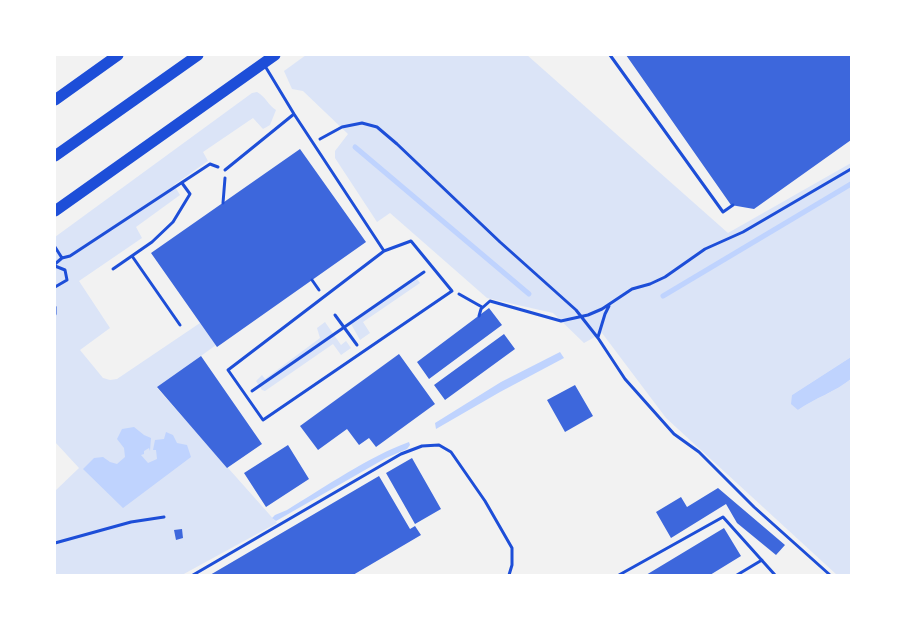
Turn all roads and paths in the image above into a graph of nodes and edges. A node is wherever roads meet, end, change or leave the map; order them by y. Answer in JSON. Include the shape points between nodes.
{"nodes":[{"id":1,"x":198,"y":55,"type":"edge"},
{"id":2,"x":275,"y":55,"type":"edge"},
{"id":3,"x":610,"y":55,"type":"edge"},
{"id":4,"x":115,"y":57,"type":"edge"},
{"id":5,"x":264,"y":63,"type":"junction"},
{"id":6,"x":55,"y":92,"type":"edge"},
{"id":7,"x":55,"y":100,"type":"edge"},
{"id":8,"x":294,"y":114,"type":"junction"},
{"id":9,"x":314,"y":144,"type":"junction"},
{"id":10,"x":55,"y":156,"type":"edge"},
{"id":11,"x":851,"y":169,"type":"edge"},
{"id":12,"x":225,"y":170,"type":"junction"},
{"id":13,"x":182,"y":183,"type":"junction"},
{"id":14,"x":223,"y":203,"type":"dead end"},
{"id":15,"x":733,"y":205,"type":"dead end"},
{"id":16,"x":55,"y":212,"type":"edge"},
{"id":17,"x":56,"y":249,"type":"edge"},
{"id":18,"x":384,"y":251,"type":"junction"},
{"id":19,"x":132,"y":256,"type":"junction"},
{"id":20,"x":62,"y":258,"type":"junction"},
{"id":21,"x":55,"y":265,"type":"edge"},
{"id":22,"x":432,"y":266,"type":"junction"},
{"id":23,"x":113,"y":269,"type":"dead end"},
{"id":24,"x":55,"y":287,"type":"edge"},
{"id":25,"x":452,"y":290,"type":"junction"},
{"id":26,"x":611,"y":303,"type":"junction"},
{"id":27,"x":55,"y":307,"type":"edge"},
{"id":28,"x":482,"y":308,"type":"junction"},
{"id":29,"x":55,"y":314,"type":"edge"},
{"id":30,"x":335,"y":315,"type":"dead end"},
{"id":31,"x":479,"y":316,"type":"dead end"},
{"id":32,"x":581,"y":316,"type":"junction"},
{"id":33,"x":180,"y":325,"type":"dead end"},
{"id":34,"x":343,"y":326,"type":"junction"},
{"id":35,"x":598,"y":338,"type":"junction"},
{"id":36,"x":362,"y":352,"type":"junction"},
{"id":37,"x":246,"y":395,"type":"junction"},
{"id":38,"x":164,"y":517,"type":"dead end"},
{"id":39,"x":55,"y":543,"type":"edge"},
{"id":40,"x":762,"y":560,"type":"junction"},
{"id":41,"x":193,"y":575,"type":"edge"},
{"id":42,"x":509,"y":575,"type":"edge"},
{"id":43,"x":619,"y":575,"type":"edge"},
{"id":44,"x":737,"y":575,"type":"edge"},
{"id":45,"x":775,"y":575,"type":"edge"},
{"id":46,"x":830,"y":575,"type":"edge"}],
"edges":[{"from":1,"to":10,"type":"highway"},
{"from":2,"to":5,"type":"highway"},
{"from":3,"to":15,"type":"lane","via":[[723,212]]},
{"from":4,"to":6,"type":"highway"},
{"from":4,"to":7,"type":"highway"},
{"from":5,"to":8,"type":"lane"},
{"from":5,"to":16,"type":"highway"},
{"from":8,"to":9,"type":"lane"},
{"from":8,"to":12,"type":"lane"},
{"from":9,"to":18,"type":"lane"},
{"from":9,"to":32,"type":"path","via":[[331,132],[353,123],[377,127]]},
{"from":11,"to":26,"type":"path","via":[[743,232],[705,249],[665,277],[632,289]]},
{"from":12,"to":13,"type":"path","via":[[210,164]]},
{"from":12,"to":14,"type":"path"},
{"from":13,"to":19,"type":"path","via":[[190,194],[173,222]]},
{"from":13,"to":20,"type":"path","via":[[70,256]]},
{"from":17,"to":20,"type":"path"},
{"from":18,"to":22,"type":"lane","via":[[411,241]]},
{"from":18,"to":37,"type":"lane","via":[[228,370]]},
{"from":19,"to":23,"type":"path"},
{"from":19,"to":33,"type":"path"},
{"from":20,"to":21,"type":"path"},
{"from":21,"to":24,"type":"path","via":[[65,270],[67,280]]},
{"from":22,"to":25,"type":"lane"},
{"from":22,"to":34,"type":"path"},
{"from":25,"to":28,"type":"path"},
{"from":25,"to":36,"type":"lane"},
{"from":26,"to":32,"type":"path"},
{"from":26,"to":35,"type":"path","via":[[604,314]]},
{"from":27,"to":29,"type":"path"},
{"from":28,"to":31,"type":"path"},
{"from":28,"to":32,"type":"path","via":[[490,302],[561,321]]},
{"from":30,"to":34,"type":"path"},
{"from":32,"to":35,"type":"path"},
{"from":34,"to":36,"type":"path"},
{"from":34,"to":37,"type":"path"},
{"from":35,"to":46,"type":"path","via":[[625,379],[674,434],[699,452]]},
{"from":36,"to":37,"type":"lane","via":[[263,420]]},
{"from":38,"to":39,"type":"path","via":[[131,522]]},
{"from":40,"to":43,"type":"lane","via":[[723,517]]},
{"from":40,"to":44,"type":"lane"},
{"from":40,"to":45,"type":"lane"},
{"from":41,"to":42,"type":"lane","via":[[401,454],[422,446],[439,446],[451,452],[460,464],[512,548]]}]}
